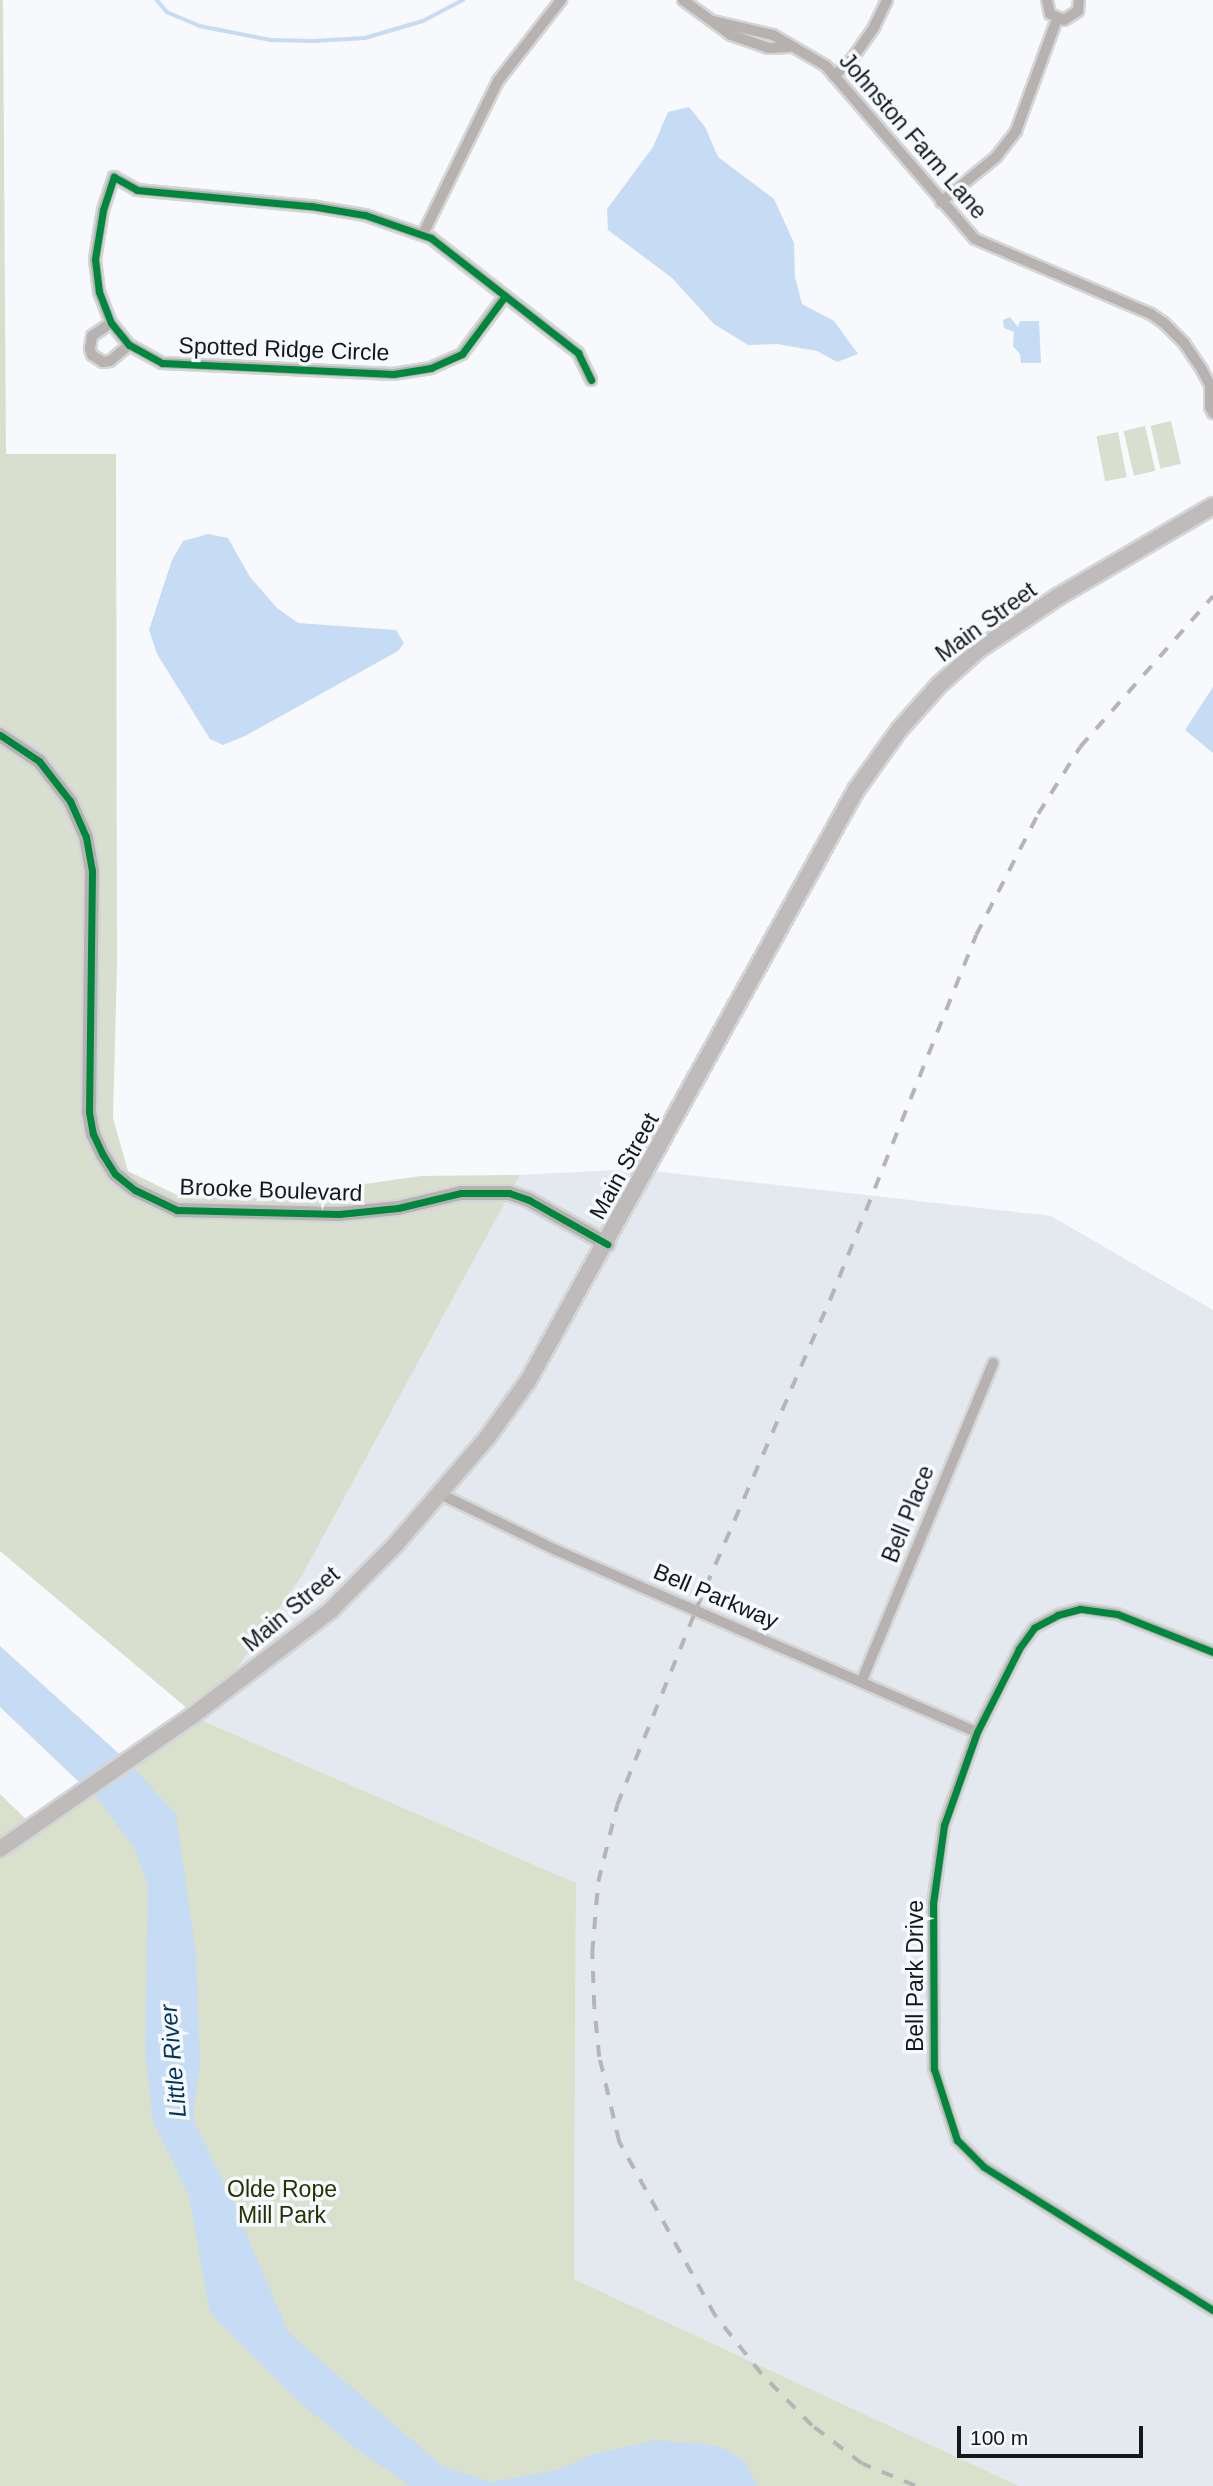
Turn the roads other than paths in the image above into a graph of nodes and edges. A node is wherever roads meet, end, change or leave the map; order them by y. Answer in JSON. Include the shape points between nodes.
{"nodes":[{"id":1,"x":561,"y":0,"type":"edge"},
{"id":2,"x":682,"y":0,"type":"edge"},
{"id":3,"x":887,"y":0,"type":"edge"},
{"id":4,"x":1047,"y":0,"type":"edge"},
{"id":5,"x":1079,"y":0,"type":"edge"},
{"id":6,"x":1057,"y":19,"type":"junction"},
{"id":7,"x":834,"y":76,"type":"junction"},
{"id":8,"x":941,"y":202,"type":"junction"},
{"id":9,"x":423,"y":234,"type":"junction"},
{"id":10,"x":505,"y":296,"type":"junction"},
{"id":11,"x":111,"y":323,"type":"junction"},
{"id":12,"x":129,"y":345,"type":"junction"},
{"id":13,"x":592,"y":380,"type":"dead end"},
{"id":14,"x":1211,"y":386,"type":"edge"},
{"id":15,"x":1213,"y":413,"type":"edge"},
{"id":16,"x":1213,"y":506,"type":"edge"},
{"id":17,"x":0,"y":735,"type":"edge"},
{"id":18,"x":607,"y":1244,"type":"junction"},
{"id":19,"x":993,"y":1363,"type":"dead end"},
{"id":20,"x":440,"y":1494,"type":"junction"},
{"id":21,"x":1213,"y":1653,"type":"edge"},
{"id":22,"x":862,"y":1681,"type":"junction"},
{"id":23,"x":977,"y":1732,"type":"junction"},
{"id":24,"x":0,"y":1849,"type":"edge"},
{"id":25,"x":1213,"y":2310,"type":"edge"}],
"edges":[{"from":1,"to":9,"type":"street","via":[[498,81]]},
{"from":2,"to":7,"type":"street","name":"Johnston Farm Lane","via":[[713,21],[773,36],[826,66]]},
{"from":3,"to":7,"type":"street","via":[[852,59]]},
{"from":4,"to":6,"type":"street","via":[[1047,9]]},
{"from":5,"to":6,"type":"street","via":[[1074,16]]},
{"from":6,"to":8,"type":"street","via":[[1016,131],[996,157]]},
{"from":7,"to":8,"type":"street","name":"Johnston Farm Lane"},
{"from":8,"to":14,"type":"street","name":"Johnston Farm Lane","via":[[988,246],[1164,323],[1194,356]]},
{"from":9,"to":10,"type":"street","name":"Spotted Ridge Circle"},
{"from":9,"to":11,"type":"street","name":"Spotted Ridge Circle","via":[[339,210],[137,190],[114,177],[95,259],[99,292]]},
{"from":10,"to":12,"type":"street","name":"Spotted Ridge Circle","via":[[462,354],[430,368],[393,374],[162,363]]},
{"from":10,"to":13,"type":"street","name":"Spotted Ridge Circle","via":[[578,353]]},
{"from":11,"to":12,"type":"street","name":"Spotted Ridge Circle"},
{"from":11,"to":12,"type":"street","via":[[92,336],[92,355],[110,361]]},
{"from":14,"to":15,"type":"street","name":"Johnston Farm Lane"},
{"from":16,"to":18,"type":"main road","name":"Main Street","via":[[1059,596],[978,650],[899,730],[856,790]]},
{"from":17,"to":18,"type":"street","name":"Brooke Boulevard","via":[[39,761],[70,800],[86,837],[92,870],[89,1112],[103,1154],[135,1191],[177,1210],[339,1214],[398,1208],[461,1193],[509,1193]]},
{"from":18,"to":20,"type":"main road","name":"Main Street","via":[[528,1381]]},
{"from":19,"to":22,"type":"street","name":"Bell Place"},
{"from":20,"to":22,"type":"street","name":"Bell Parkway","via":[[558,1552]]},
{"from":20,"to":24,"type":"main road","name":"Main Street","via":[[331,1610],[192,1716]]},
{"from":21,"to":23,"type":"street","name":"Bell Park Drive","via":[[1117,1614],[1080,1609],[1058,1615],[1034,1628],[1019,1649]]},
{"from":22,"to":23,"type":"street","name":"Bell Parkway"},
{"from":23,"to":25,"type":"street","name":"Bell Park Drive","via":[[944,1825],[933,1903],[934,2069],[948,2119],[957,2140],[984,2167]]}]}
